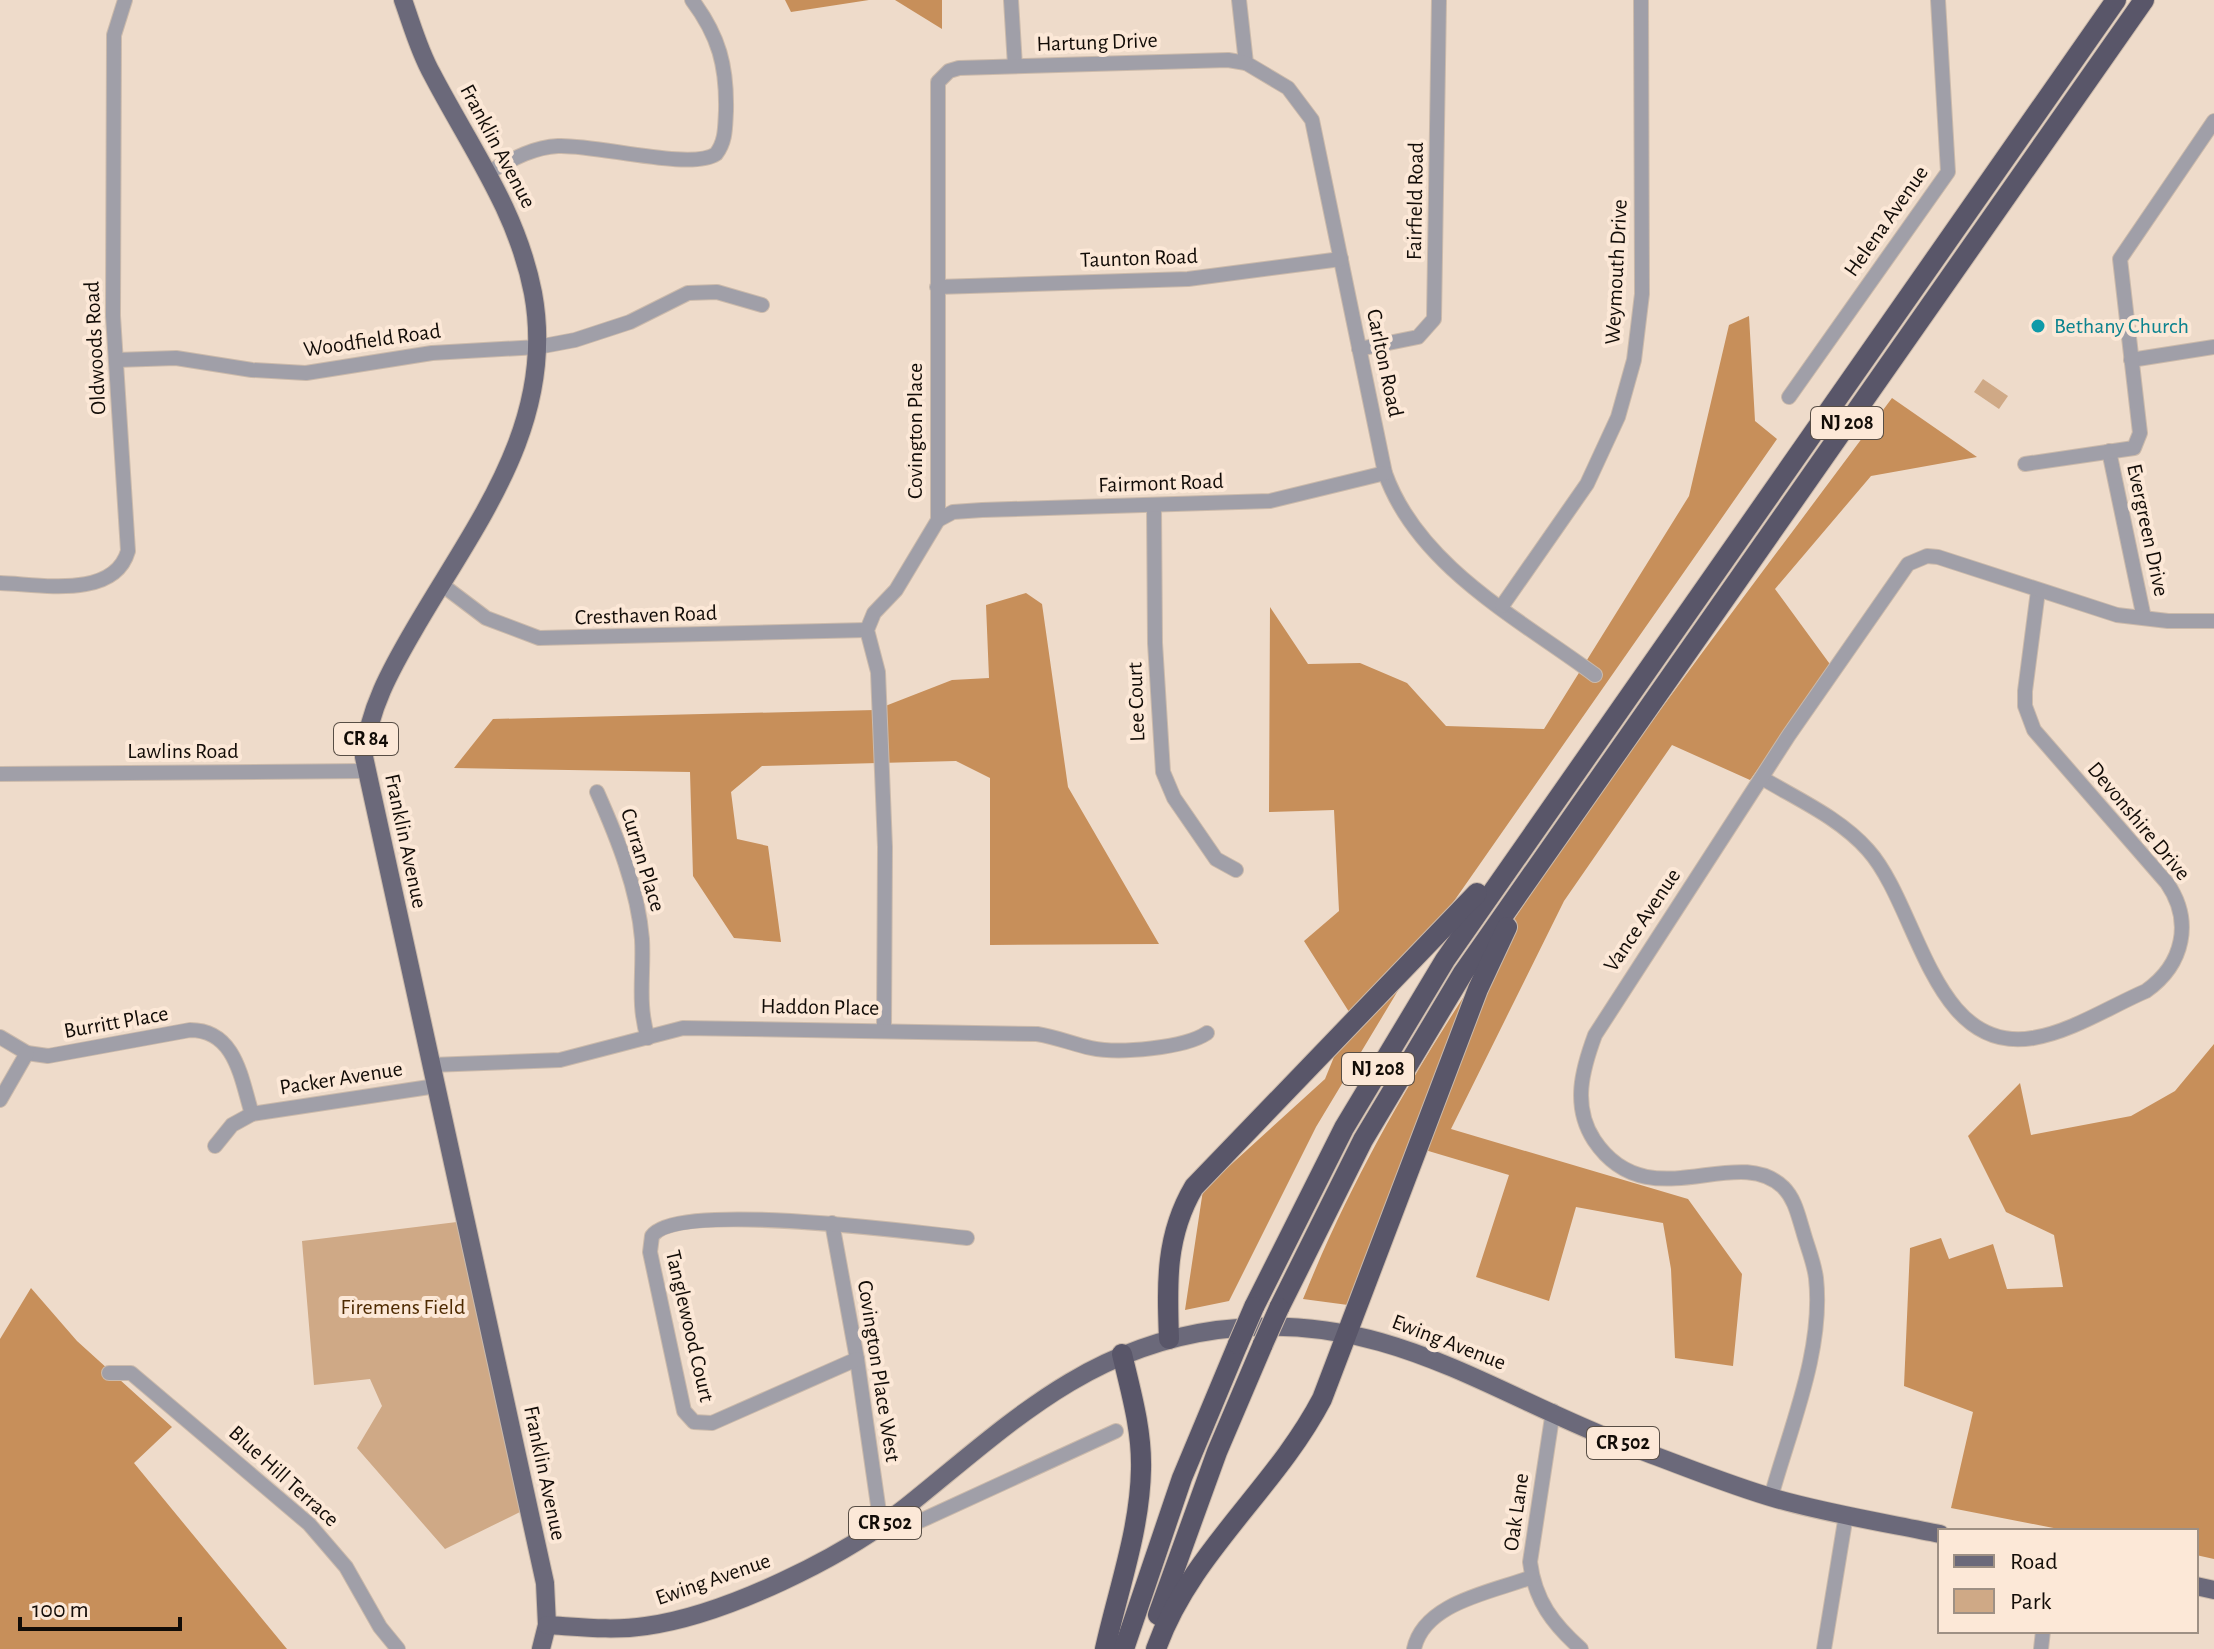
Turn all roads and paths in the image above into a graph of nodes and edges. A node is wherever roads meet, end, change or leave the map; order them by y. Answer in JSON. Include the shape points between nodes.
{"nodes":[{"id":1,"x":125,"y":0,"type":"edge"},
{"id":2,"x":403,"y":0,"type":"edge"},
{"id":3,"x":692,"y":0,"type":"edge"},
{"id":4,"x":1011,"y":0,"type":"edge"},
{"id":5,"x":1239,"y":0,"type":"edge"},
{"id":6,"x":1439,"y":0,"type":"edge"},
{"id":7,"x":1641,"y":0,"type":"edge"},
{"id":8,"x":1938,"y":0,"type":"edge"},
{"id":9,"x":2116,"y":0,"type":"edge"},
{"id":10,"x":2144,"y":0,"type":"edge"},
{"id":11,"x":1246,"y":63,"type":"junction"},
{"id":12,"x":1015,"y":66,"type":"junction"},
{"id":13,"x":2214,"y":121,"type":"edge"},
{"id":14,"x":489,"y":172,"type":"junction"},
{"id":15,"x":1341,"y":259,"type":"junction"},
{"id":16,"x":937,"y":287,"type":"junction"},
{"id":17,"x":762,"y":305,"type":"dead end"},
{"id":18,"x":538,"y":347,"type":"junction"},
{"id":19,"x":2214,"y":347,"type":"edge"},
{"id":20,"x":1359,"y":349,"type":"junction"},
{"id":21,"x":116,"y":360,"type":"junction"},
{"id":22,"x":2131,"y":360,"type":"junction"},
{"id":23,"x":1789,"y":397,"type":"dead end"},
{"id":24,"x":2109,"y":451,"type":"junction"},
{"id":25,"x":2025,"y":464,"type":"dead end"},
{"id":26,"x":1385,"y":473,"type":"junction"},
{"id":27,"x":1154,"y":506,"type":"junction"},
{"id":28,"x":938,"y":520,"type":"junction"},
{"id":29,"x":0,"y":583,"type":"edge"},
{"id":30,"x":441,"y":584,"type":"junction"},
{"id":31,"x":2038,"y":591,"type":"junction"},
{"id":32,"x":1502,"y":606,"type":"junction"},
{"id":33,"x":2144,"y":618,"type":"junction"},
{"id":34,"x":2214,"y":621,"type":"edge"},
{"id":35,"x":867,"y":630,"type":"junction"},
{"id":36,"x":1595,"y":675,"type":"dead end"},
{"id":37,"x":365,"y":771,"type":"junction"},
{"id":38,"x":0,"y":774,"type":"edge"},
{"id":39,"x":1762,"y":778,"type":"junction"},
{"id":40,"x":597,"y":792,"type":"dead end"},
{"id":41,"x":1523,"y":844,"type":"junction"},
{"id":42,"x":1550,"y":846,"type":"junction"},
{"id":43,"x":1236,"y":870,"type":"dead end"},
{"id":44,"x":884,"y":1029,"type":"junction"},
{"id":45,"x":1207,"y":1033,"type":"dead end"},
{"id":46,"x":0,"y":1037,"type":"edge"},
{"id":47,"x":648,"y":1038,"type":"junction"},
{"id":48,"x":27,"y":1053,"type":"junction"},
{"id":49,"x":233,"y":1057,"type":"joint"},
{"id":50,"x":431,"y":1065,"type":"junction"},
{"id":51,"x":436,"y":1086,"type":"junction"},
{"id":52,"x":0,"y":1100,"type":"edge"},
{"id":53,"x":252,"y":1114,"type":"junction"},
{"id":54,"x":215,"y":1146,"type":"dead end"},
{"id":55,"x":832,"y":1223,"type":"junction"},
{"id":56,"x":967,"y":1238,"type":"dead end"},
{"id":57,"x":1348,"y":1333,"type":"junction"},
{"id":58,"x":1169,"y":1339,"type":"junction"},
{"id":59,"x":1122,"y":1354,"type":"junction"},
{"id":60,"x":857,"y":1359,"type":"junction"},
{"id":61,"x":109,"y":1373,"type":"dead end"},
{"id":62,"x":1553,"y":1411,"type":"junction"},
{"id":63,"x":1116,"y":1431,"type":"dead end"},
{"id":64,"x":1771,"y":1497,"type":"junction"},
{"id":65,"x":1846,"y":1515,"type":"junction"},
{"id":66,"x":881,"y":1526,"type":"junction"},
{"id":67,"x":1938,"y":1534,"type":"edge"},
{"id":68,"x":1532,"y":1577,"type":"junction"},
{"id":69,"x":547,"y":1625,"type":"junction"},
{"id":70,"x":398,"y":1649,"type":"edge"},
{"id":71,"x":541,"y":1649,"type":"edge"},
{"id":72,"x":1105,"y":1649,"type":"edge"},
{"id":73,"x":1124,"y":1649,"type":"edge"},
{"id":74,"x":1147,"y":1649,"type":"edge"},
{"id":75,"x":1156,"y":1649,"type":"edge"},
{"id":76,"x":1414,"y":1649,"type":"edge"},
{"id":77,"x":1581,"y":1649,"type":"edge"},
{"id":78,"x":1824,"y":1649,"type":"edge"}],
"edges":[{"from":1,"to":21,"type":"street","name":"Oldwoods Road","via":[[114,35]]},
{"from":2,"to":14,"type":"main road","name":"Franklin Avenue","number":"CR 84","via":[[431,72]]},
{"from":3,"to":14,"type":"street","via":[[713,31],[725,65],[724,139],[716,154],[693,160],[556,146],[525,153]]},
{"from":4,"to":12,"type":"street","name":"Hartung Drive"},
{"from":5,"to":11,"type":"street"},
{"from":6,"to":20,"type":"street","name":"Fairfield Road","via":[[1434,319],[1418,337]]},
{"from":7,"to":32,"type":"street","name":"Weymouth Drive","via":[[1642,294],[1634,360],[1618,417],[1587,484]]},
{"from":8,"to":23,"type":"street","name":"Helena Avenue","via":[[1948,172]]},
{"from":9,"to":41,"type":"highway","number":"NJ 208"},
{"from":10,"to":42,"type":"highway","number":"NJ 208"},
{"from":11,"to":12,"type":"street","name":"Hartung Drive"},
{"from":11,"to":15,"type":"street","name":"Carlton Road","via":[[1288,88],[1312,120]]},
{"from":12,"to":16,"type":"street","name":"Covington Place","via":[[959,68],[938,82]]},
{"from":13,"to":22,"type":"street","via":[[2120,259]]},
{"from":14,"to":18,"type":"main road","name":"Franklin Avenue","number":"CR 84","via":[[525,259]]},
{"from":15,"to":16,"type":"street","name":"Taunton Road","via":[[1188,279]]},
{"from":15,"to":20,"type":"street","name":"Carlton Road"},
{"from":16,"to":28,"type":"street","name":"Covington Place"},
{"from":17,"to":18,"type":"street","name":"Woodfield Road","via":[[717,292],[688,293],[603,332]]},
{"from":18,"to":21,"type":"street","name":"Woodfield Road","via":[[432,353],[306,373],[176,358]]},
{"from":18,"to":30,"type":"main road","name":"Franklin Avenue","number":"CR 84","via":[[534,396],[518,444]]},
{"from":19,"to":22,"type":"street"},
{"from":20,"to":26,"type":"street","name":"Carlton Road"},
{"from":21,"to":29,"type":"street","name":"Oldwoods Road","via":[[128,505],[126,560],[114,574],[90,583]]},
{"from":22,"to":24,"type":"street","via":[[2140,433],[2134,448]]},
{"from":24,"to":25,"type":"street"},
{"from":24,"to":33,"type":"street","name":"Evergreen Drive"},
{"from":26,"to":27,"type":"street","name":"Fairmont Road","via":[[1270,501]]},
{"from":26,"to":32,"type":"street","name":"Carlton Road","via":[[1401,511],[1427,547]]},
{"from":27,"to":28,"type":"street","name":"Fairmont Road","via":[[982,510],[953,512]]},
{"from":27,"to":43,"type":"street","name":"Lee Court","via":[[1163,772],[1174,798],[1216,859]]},
{"from":28,"to":35,"type":"street","name":"Covington Place"},
{"from":30,"to":35,"type":"street","name":"Cresthaven Road","via":[[486,618],[539,638]]},
{"from":30,"to":37,"type":"main road","name":"Franklin Avenue","number":"CR 84","via":[[382,688],[366,739]]},
{"from":31,"to":33,"type":"street","name":"Vance Avenue","via":[[2095,610]]},
{"from":31,"to":39,"type":"street","name":"Vance Avenue","via":[[1938,557],[1908,564]]},
{"from":31,"to":39,"type":"street","name":"Devonshire Drive","via":[[2025,691],[2034,730],[2167,883],[2179,905],[2183,932],[2176,959],[2146,991],[2033,1038],[2001,1037],[1975,1027],[1945,996],[1891,883],[1869,850],[1839,824]]},
{"from":32,"to":36,"type":"street","name":"Carlton Road"},
{"from":33,"to":34,"type":"street","name":"Vance Avenue"},
{"from":35,"to":44,"type":"street","via":[[878,672],[885,847]]},
{"from":37,"to":38,"type":"street","name":"Lawlins Road"},
{"from":37,"to":50,"type":"main road","name":"Franklin Avenue","number":"CR 84"},
{"from":39,"to":64,"type":"street","name":"Vance Avenue","via":[[1605,1015],[1585,1060],[1580,1094],[1592,1138],[1624,1168],[1669,1180],[1763,1175],[1782,1187],[1795,1205],[1816,1275],[1816,1325]]},
{"from":40,"to":47,"type":"street","name":"Curran Place","via":[[639,915],[641,1000]]},
{"from":41,"to":58,"type":"highway","via":[[1194,1187],[1169,1248]]},
{"from":41,"to":73,"type":"highway","number":"NJ 208","bridge":true,"via":[[1363,1095],[1254,1307],[1177,1491]]},
{"from":42,"to":57,"type":"highway","via":[[1482,978]]},
{"from":42,"to":74,"type":"highway","number":"NJ 208","bridge":true,"via":[[1463,973],[1382,1105],[1326,1210],[1263,1344],[1190,1523]]},
{"from":44,"to":45,"type":"street","name":"Haddon Place","via":[[1037,1034],[1117,1050],[1195,1041]]},
{"from":44,"to":47,"type":"street","name":"Haddon Place","via":[[683,1028]]},
{"from":46,"to":48,"type":"street"},
{"from":47,"to":50,"type":"street","name":"Haddon Place","via":[[560,1060]]},
{"from":48,"to":49,"type":"street","name":"Burritt Place","via":[[48,1056],[201,1030],[219,1037]]},
{"from":48,"to":52,"type":"street"},
{"from":49,"to":53,"type":"street","name":"Packer Avenue"},
{"from":50,"to":51,"type":"main road","name":"Franklin Avenue","number":"CR 84"},
{"from":51,"to":53,"type":"street","name":"Packer Avenue"},
{"from":51,"to":69,"type":"main road","name":"Franklin Avenue","number":"CR 84","via":[[545,1583]]},
{"from":53,"to":54,"type":"street","name":"Packer Avenue","via":[[232,1125]]},
{"from":55,"to":56,"type":"street","name":"Tanglewood Court"},
{"from":55,"to":60,"type":"street","name":"Covington Place West"},
{"from":55,"to":60,"type":"street","name":"Tanglewood Court","via":[[670,1224],[652,1236],[650,1252],[684,1411],[694,1422],[712,1423]]},
{"from":57,"to":58,"type":"main road","name":"Ewing Avenue","number":"CR 502","via":[[1259,1327]]},
{"from":57,"to":62,"type":"main road","name":"Ewing Avenue","number":"CR 502","via":[[1421,1353]]},
{"from":57,"to":75,"type":"highway","via":[[1314,1414],[1184,1587]]},
{"from":58,"to":59,"type":"main road","name":"Ewing Avenue","number":"CR 502"},
{"from":59,"to":66,"type":"main road","name":"Ewing Avenue","number":"CR 502","via":[[1045,1395]]},
{"from":59,"to":72,"type":"highway","via":[[1138,1426],[1141,1486]]},
{"from":60,"to":66,"type":"street","name":"Covington Place West"},
{"from":61,"to":70,"type":"street","name":"Blue Hill Terrace","via":[[131,1373],[309,1524],[346,1567]]},
{"from":62,"to":64,"type":"main road","name":"Ewing Avenue","number":"CR 502","via":[[1630,1447]]},
{"from":62,"to":68,"type":"street","name":"Oak Lane","via":[[1531,1544]]},
{"from":63,"to":66,"type":"street","name":"Ewing Avenue","via":[[920,1521]]},
{"from":64,"to":65,"type":"main road","name":"Ewing Avenue","number":"CR 502"},
{"from":65,"to":67,"type":"main road","name":"Ewing Avenue","number":"CR 502"},
{"from":65,"to":78,"type":"street"},
{"from":66,"to":69,"type":"main road","name":"Ewing Avenue","number":"CR 502","via":[[798,1574],[696,1614],[621,1628]]},
{"from":68,"to":76,"type":"street","via":[[1439,1613],[1423,1627]]},
{"from":68,"to":77,"type":"street","name":"Oak Lane","via":[[1549,1618]]},
{"from":69,"to":71,"type":"main road","name":"Franklin Avenue"}]}
